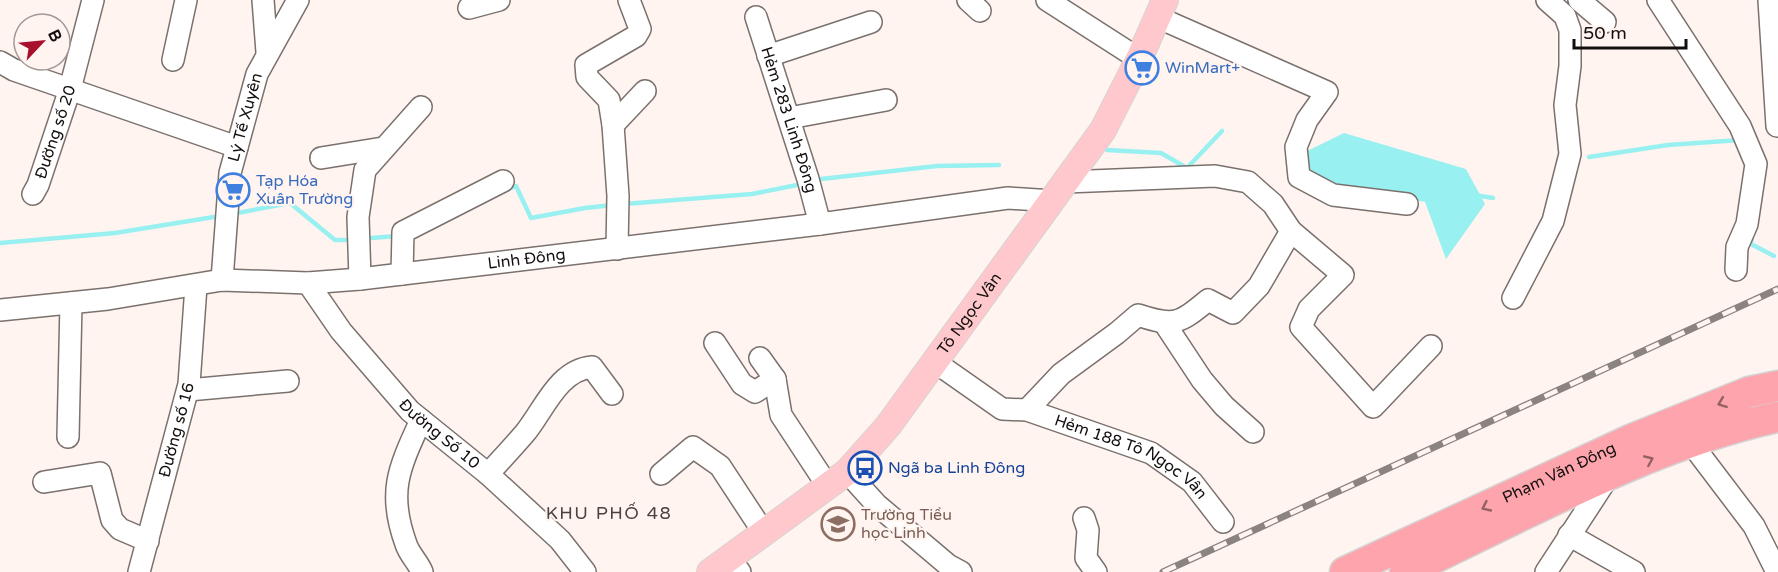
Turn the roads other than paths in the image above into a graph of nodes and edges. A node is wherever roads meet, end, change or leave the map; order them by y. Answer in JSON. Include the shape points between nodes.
{"nodes":[{"id":1,"x":93,"y":0,"type":"edge"},
{"id":2,"x":186,"y":0,"type":"edge"},
{"id":3,"x":263,"y":0,"type":"edge"},
{"id":4,"x":298,"y":0,"type":"edge"},
{"id":5,"x":499,"y":0,"type":"edge"},
{"id":6,"x":629,"y":0,"type":"edge"},
{"id":7,"x":1047,"y":0,"type":"edge"},
{"id":8,"x":1547,"y":0,"type":"edge"},
{"id":9,"x":1579,"y":0,"type":"edge"},
{"id":10,"x":1658,"y":0,"type":"edge"},
{"id":11,"x":1769,"y":0,"type":"edge"},
{"id":12,"x":469,"y":8,"type":"dead end"},
{"id":13,"x":1161,"y":9,"type":"edge"},
{"id":14,"x":756,"y":17,"type":"dead end"},
{"id":15,"x":871,"y":22,"type":"dead end"},
{"id":16,"x":1605,"y":22,"type":"dead end"},
{"id":17,"x":267,"y":52,"type":"junction"},
{"id":18,"x":768,"y":56,"type":"junction"},
{"id":19,"x":1139,"y":59,"type":"junction"},
{"id":20,"x":173,"y":60,"type":"dead end"},
{"id":21,"x":0,"y":62,"type":"edge"},
{"id":22,"x":70,"y":89,"type":"junction"},
{"id":23,"x":645,"y":91,"type":"dead end"},
{"id":24,"x":886,"y":100,"type":"dead end"},
{"id":25,"x":422,"y":107,"type":"dead end"},
{"id":26,"x":789,"y":118,"type":"junction"},
{"id":27,"x":613,"y":125,"type":"junction"},
{"id":28,"x":1777,"y":126,"type":"edge"},
{"id":29,"x":237,"y":147,"type":"junction"},
{"id":30,"x":383,"y":148,"type":"junction"},
{"id":31,"x":321,"y":158,"type":"dead end"},
{"id":32,"x":503,"y":181,"type":"dead end"},
{"id":33,"x":1059,"y":191,"type":"junction"},
{"id":34,"x":33,"y":194,"type":"dead end"},
{"id":35,"x":1407,"y":204,"type":"dead end"},
{"id":36,"x":820,"y":224,"type":"junction"},
{"id":37,"x":1291,"y":231,"type":"junction"},
{"id":38,"x":617,"y":249,"type":"junction"},
{"id":39,"x":1736,"y":270,"type":"dead end"},
{"id":40,"x":402,"y":274,"type":"junction"},
{"id":41,"x":360,"y":279,"type":"junction"},
{"id":42,"x":222,"y":280,"type":"junction"},
{"id":43,"x":308,"y":283,"type":"junction"},
{"id":44,"x":196,"y":286,"type":"junction"},
{"id":45,"x":1513,"y":298,"type":"dead end"},
{"id":46,"x":71,"y":303,"type":"junction"},
{"id":47,"x":0,"y":310,"type":"edge"},
{"id":48,"x":1165,"y":324,"type":"junction"},
{"id":49,"x":715,"y":343,"type":"dead end"},
{"id":50,"x":1431,"y":346,"type":"dead end"},
{"id":51,"x":759,"y":358,"type":"dead end"},
{"id":52,"x":935,"y":362,"type":"junction"},
{"id":53,"x":775,"y":379,"type":"junction"},
{"id":54,"x":288,"y":381,"type":"dead end"},
{"id":55,"x":1778,"y":386,"type":"edge"},
{"id":56,"x":188,"y":390,"type":"junction"},
{"id":57,"x":612,"y":394,"type":"dead end"},
{"id":58,"x":1027,"y":410,"type":"junction"},
{"id":59,"x":1778,"y":417,"type":"edge"},
{"id":60,"x":421,"y":420,"type":"junction"},
{"id":61,"x":1253,"y":432,"type":"dead end"},
{"id":62,"x":68,"y":437,"type":"dead end"},
{"id":63,"x":1691,"y":443,"type":"junction"},
{"id":64,"x":488,"y":474,"type":"junction"},
{"id":65,"x":661,"y":474,"type":"dead end"},
{"id":66,"x":1608,"y":477,"type":"junction"},
{"id":67,"x":837,"y":478,"type":"junction"},
{"id":68,"x":44,"y":482,"type":"dead end"},
{"id":69,"x":1084,"y":519,"type":"dead end"},
{"id":70,"x":1223,"y":522,"type":"dead end"},
{"id":71,"x":764,"y":532,"type":"junction"},
{"id":72,"x":1569,"y":535,"type":"junction"},
{"id":73,"x":148,"y":541,"type":"junction"},
{"id":74,"x":726,"y":567,"type":"edge"},
{"id":75,"x":145,"y":570,"type":"edge"},
{"id":76,"x":422,"y":572,"type":"edge"},
{"id":77,"x":585,"y":572,"type":"edge"},
{"id":78,"x":962,"y":572,"type":"edge"},
{"id":79,"x":1096,"y":572,"type":"edge"},
{"id":80,"x":1346,"y":572,"type":"edge"},
{"id":81,"x":1405,"y":572,"type":"edge"},
{"id":82,"x":1546,"y":572,"type":"edge"},
{"id":83,"x":1634,"y":572,"type":"edge"},
{"id":84,"x":1777,"y":572,"type":"edge"}],
"edges":[{"from":1,"to":22,"type":"street","name":"Đường số 20"},
{"from":2,"to":20,"type":"street"},
{"from":3,"to":17,"type":"street"},
{"from":4,"to":17,"type":"street","name":"Lý Tế Xuyên"},
{"from":5,"to":12,"type":"street"},
{"from":6,"to":27,"type":"street","via":[[640,29],[636,36],[586,65],[587,77],[609,100]]},
{"from":7,"to":19,"type":"street"},
{"from":8,"to":45,"type":"street","via":[[1565,16],[1570,30],[1565,105],[1570,154],[1553,221]]},
{"from":9,"to":16,"type":"street"},
{"from":10,"to":39,"type":"street","via":[[1746,140],[1756,164],[1747,224],[1737,247]]},
{"from":11,"to":28,"type":"street"},
{"from":13,"to":19,"type":"main road","name":"Tô Ngọc Vân"},
{"from":13,"to":35,"type":"street","via":[[1327,92],[1307,120],[1296,147],[1299,177],[1333,195]]},
{"from":14,"to":18,"type":"street","name":"Hẻm 283 Linh Đông"},
{"from":15,"to":18,"type":"street"},
{"from":17,"to":29,"type":"street","name":"Lý Tế Xuyên"},
{"from":18,"to":26,"type":"street","name":"Hẻm 283 Linh Đông"},
{"from":19,"to":33,"type":"main road","name":"Tô Ngọc Vân","via":[[1103,130]]},
{"from":21,"to":22,"type":"street"},
{"from":22,"to":29,"type":"street"},
{"from":22,"to":34,"type":"street","name":"Đường số 20"},
{"from":23,"to":27,"type":"street"},
{"from":24,"to":26,"type":"street"},
{"from":25,"to":30,"type":"street"},
{"from":26,"to":36,"type":"street","name":"Hẻm 283 Linh Đông"},
{"from":27,"to":38,"type":"street"},
{"from":29,"to":42,"type":"street","name":"Lý Tế Xuyên","via":[[230,173]]},
{"from":30,"to":31,"type":"street"},
{"from":30,"to":41,"type":"street","via":[[365,170],[358,217]]},
{"from":32,"to":40,"type":"street","via":[[403,237]]},
{"from":33,"to":36,"type":"street","name":"Linh Đông"},
{"from":33,"to":37,"type":"street","name":"Linh Đông","via":[[1215,176],[1248,183],[1273,204]]},
{"from":33,"to":52,"type":"main road","name":"Tô Ngọc Vân"},
{"from":36,"to":38,"type":"street","name":"Linh Đông"},
{"from":37,"to":48,"type":"street","via":[[1259,285],[1233,313],[1208,300],[1189,315]]},
{"from":37,"to":50,"type":"street","name":"Linh Đông","via":[[1343,275],[1309,309],[1301,327],[1373,406]]},
{"from":38,"to":40,"type":"street","name":"Linh Đông"},
{"from":40,"to":41,"type":"street","name":"Linh Đông"},
{"from":41,"to":43,"type":"street","name":"Linh Đông"},
{"from":42,"to":43,"type":"street","name":"Linh Đông"},
{"from":42,"to":44,"type":"street","name":"Linh Đông"},
{"from":43,"to":60,"type":"street","name":"Đường Số 10","via":[[341,331]]},
{"from":44,"to":46,"type":"street","name":"Linh Đông"},
{"from":44,"to":56,"type":"street","name":"Đường số 16"},
{"from":46,"to":47,"type":"street","name":"Linh Đông"},
{"from":46,"to":62,"type":"street"},
{"from":48,"to":58,"type":"street","via":[[1138,315],[1061,374]]},
{"from":48,"to":61,"type":"street","via":[[1202,380]]},
{"from":49,"to":53,"type":"street","via":[[742,384],[755,392]]},
{"from":51,"to":53,"type":"street"},
{"from":52,"to":58,"type":"street","name":"Hẻm 188 Tô Ngọc Vân","via":[[1002,409]]},
{"from":52,"to":67,"type":"main road","name":"Tô Ngọc Vân","via":[[888,426]]},
{"from":53,"to":67,"type":"street","via":[[781,415]]},
{"from":54,"to":56,"type":"street"},
{"from":55,"to":80,"type":"highway","name":"Phạm Văn Đồng","one_way":true,"via":[[1749,392],[1630,440]]},
{"from":56,"to":73,"type":"street","name":"Đường số 16"},
{"from":57,"to":64,"type":"street","via":[[592,367],[581,368],[554,390],[527,431]]},
{"from":58,"to":70,"type":"street","name":"Hẻm 188 Tô Ngọc Vân","via":[[1151,453],[1192,482]]},
{"from":59,"to":63,"type":"highway","name":"Phạm Văn Đồng"},
{"from":60,"to":64,"type":"street","name":"Đường Số 10"},
{"from":60,"to":76,"type":"street","via":[[400,465],[395,504],[407,548]]},
{"from":66,"to":63,"type":"highway","name":"Phạm Văn Đồng","one_way":true},
{"from":63,"to":84,"type":"street","via":[[1754,526]]},
{"from":64,"to":77,"type":"street","name":"Đường Số 10","via":[[560,540]]},
{"from":65,"to":71,"type":"street","via":[[693,447],[720,466]]},
{"from":66,"to":72,"type":"street"},
{"from":66,"to":81,"type":"highway","name":"Phạm Văn Đồng"},
{"from":67,"to":71,"type":"main road","name":"Tô Ngọc Vân"},
{"from":67,"to":78,"type":"street"},
{"from":68,"to":73,"type":"street","via":[[100,473],[112,520],[120,529]]},
{"from":69,"to":79,"type":"street","via":[[1088,530],[1086,558]]},
{"from":71,"to":74,"type":"main road","name":"Tô Ngọc Vân"},
{"from":72,"to":82,"type":"street"},
{"from":72,"to":83,"type":"street"},
{"from":73,"to":75,"type":"street","name":"Đường số 16"}]}
